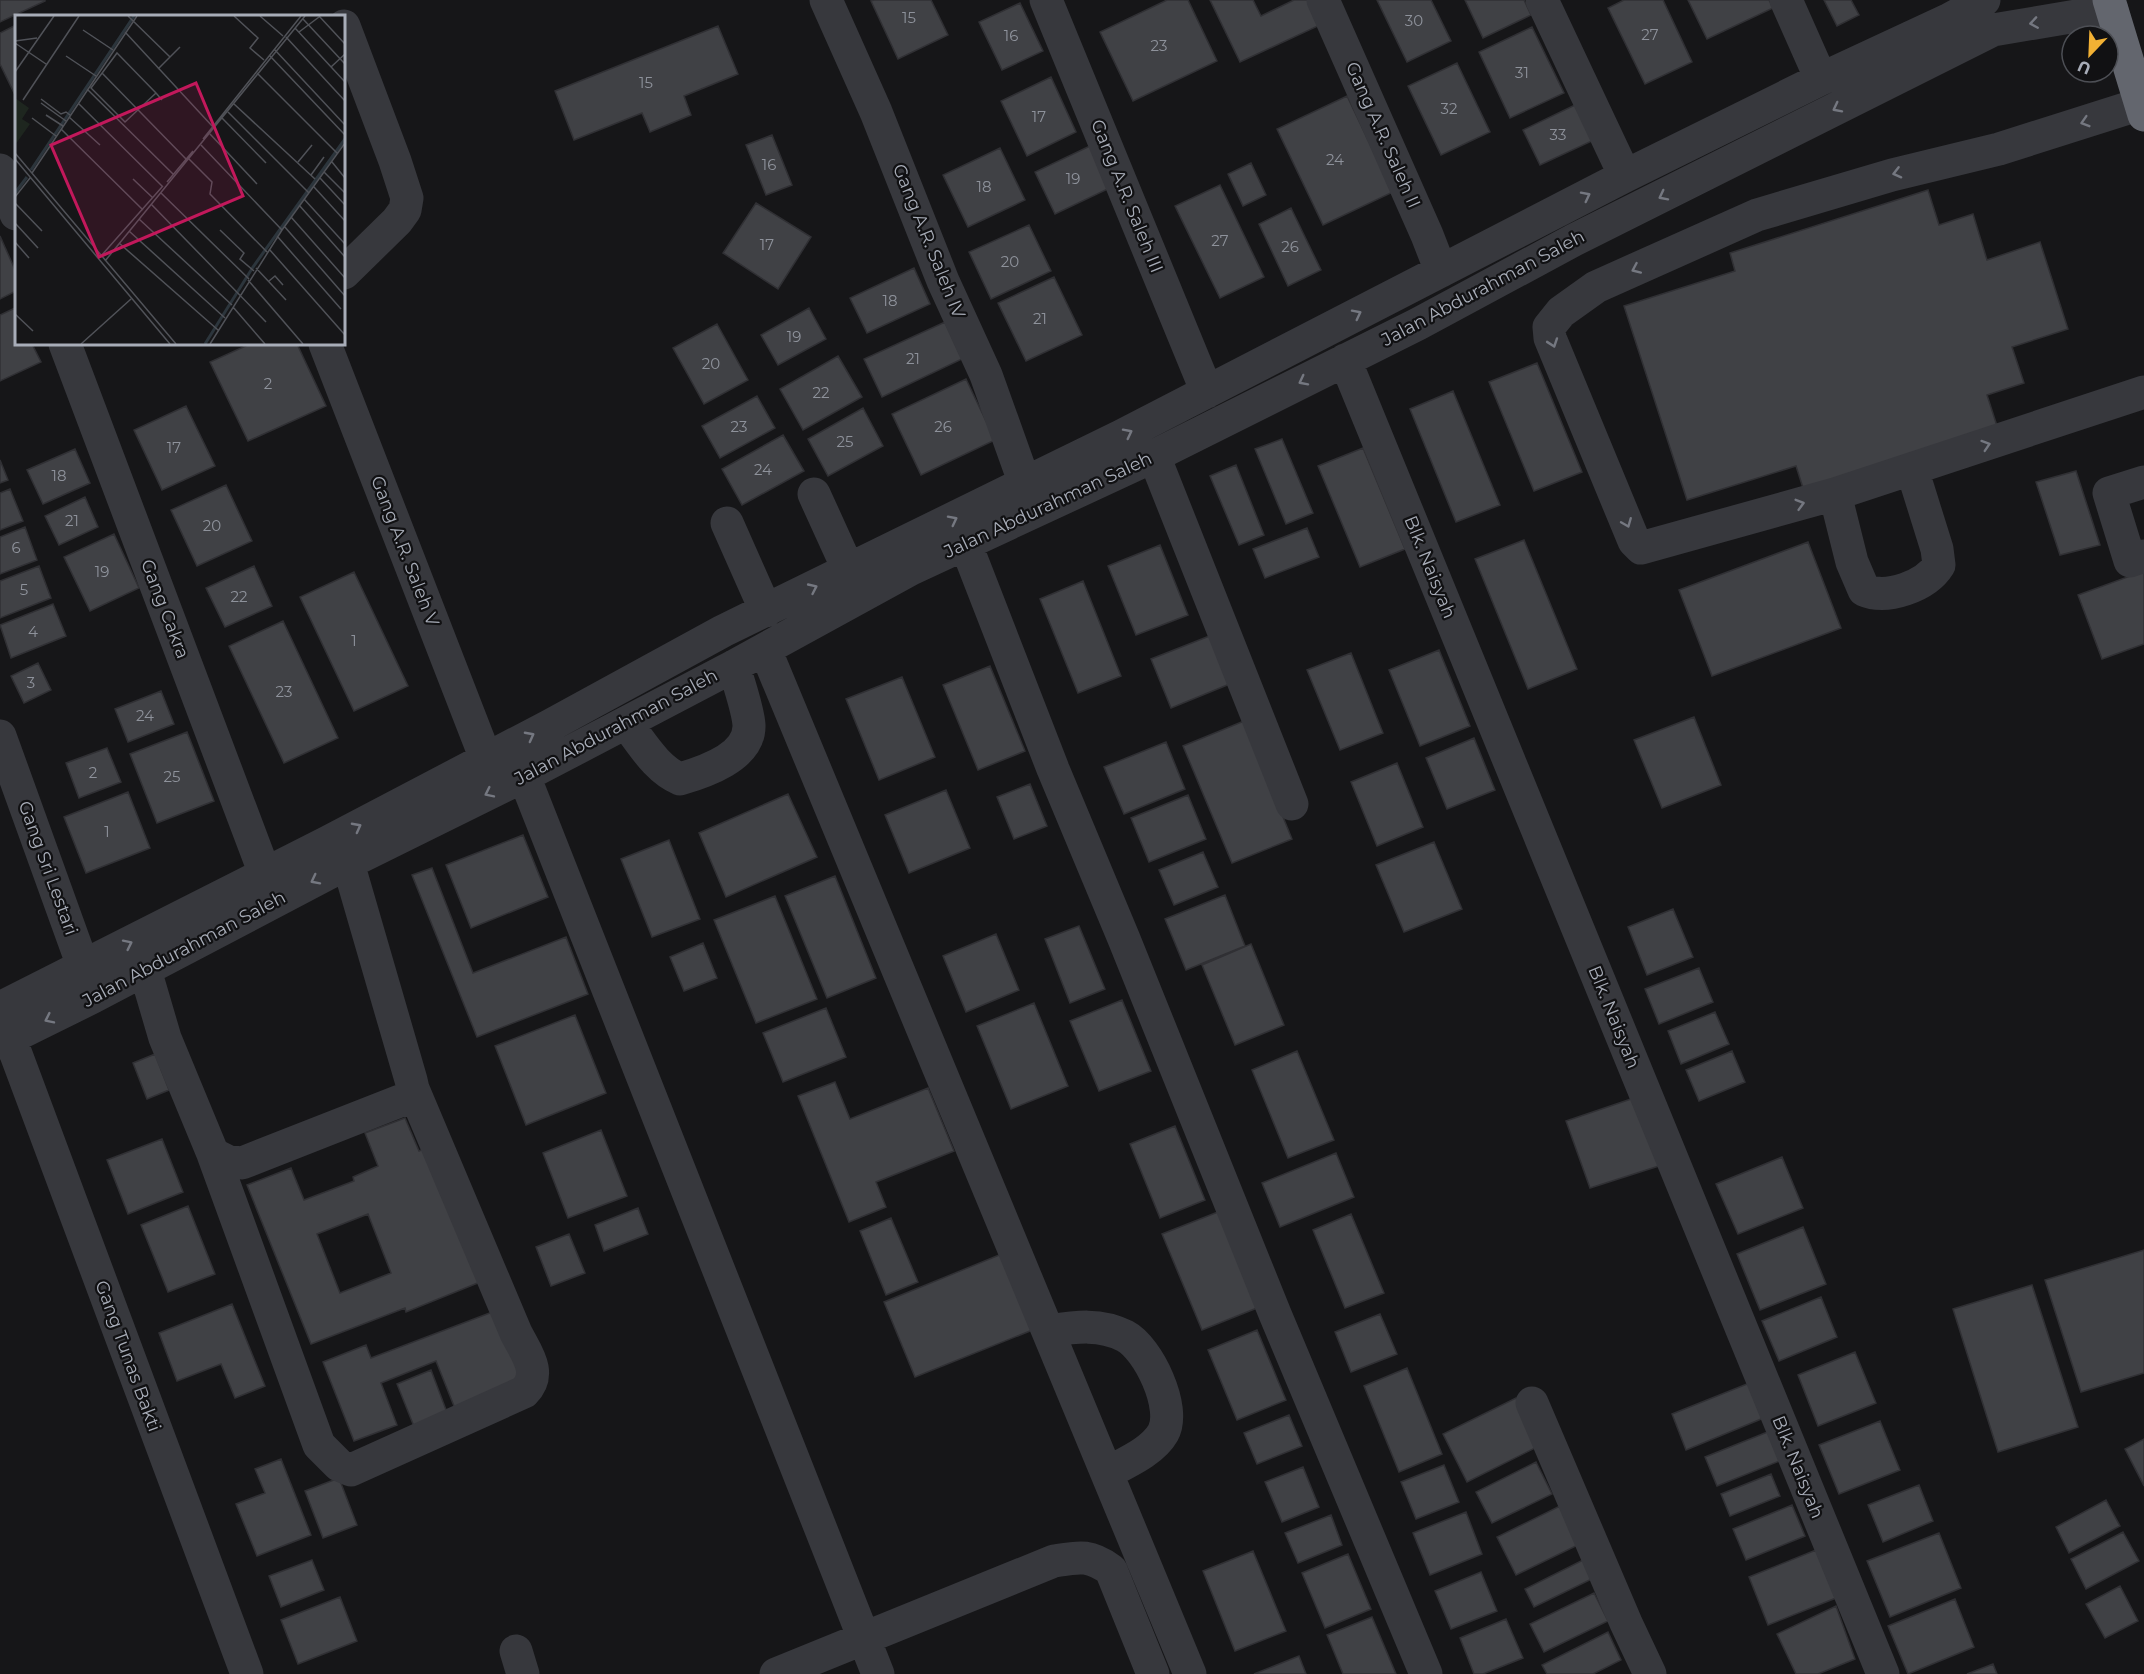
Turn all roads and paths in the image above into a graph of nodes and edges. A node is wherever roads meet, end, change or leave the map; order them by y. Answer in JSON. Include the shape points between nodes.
{"nodes":[{"id":1,"x":334,"y":0,"type":"edge"},
{"id":2,"x":826,"y":0,"type":"edge"},
{"id":3,"x":1046,"y":0,"type":"edge"},
{"id":4,"x":1323,"y":0,"type":"edge"},
{"id":5,"x":1542,"y":0,"type":"edge"},
{"id":6,"x":1786,"y":0,"type":"edge"},
{"id":7,"x":1984,"y":0,"type":"edge"},
{"id":8,"x":2111,"y":5,"type":"edge"},
{"id":9,"x":340,"y":15,"type":"edge"},
{"id":10,"x":345,"y":29,"type":"edge"},
{"id":11,"x":1867,"y":76,"type":"junction"},
{"id":12,"x":1821,"y":79,"type":"junction"},
{"id":13,"x":2142,"y":109,"type":"edge"},
{"id":14,"x":0,"y":170,"type":"edge"},
{"id":15,"x":1625,"y":176,"type":"junction"},
{"id":16,"x":15,"y":211,"type":"edge"},
{"id":17,"x":1558,"y":211,"type":"junction"},
{"id":18,"x":1574,"y":240,"type":"junction"},
{"id":19,"x":1441,"y":271,"type":"junction"},
{"id":20,"x":345,"y":272,"type":"edge"},
{"id":21,"x":1596,"y":287,"type":"junction"},
{"id":22,"x":65,"y":345,"type":"edge"},
{"id":23,"x":325,"y":345,"type":"edge"},
{"id":24,"x":1345,"y":360,"type":"junction"},
{"id":25,"x":1207,"y":392,"type":"junction"},
{"id":26,"x":2144,"y":392,"type":"edge"},
{"id":27,"x":1154,"y":456,"type":"junction"},
{"id":28,"x":1912,"y":469,"type":"junction"},
{"id":29,"x":2144,"y":483,"type":"edge"},
{"id":30,"x":1025,"y":484,"type":"junction"},
{"id":31,"x":814,"y":494,"type":"dead end"},
{"id":32,"x":1835,"y":494,"type":"junction"},
{"id":33,"x":727,"y":523,"type":"dead end"},
{"id":34,"x":966,"y":545,"type":"junction"},
{"id":35,"x":2144,"y":556,"type":"edge"},
{"id":36,"x":906,"y":558,"type":"junction"},
{"id":37,"x":849,"y":571,"type":"junction"},
{"id":38,"x":766,"y":611,"type":"junction"},
{"id":39,"x":765,"y":650,"type":"junction"},
{"id":40,"x":734,"y":666,"type":"junction"},
{"id":41,"x":626,"y":723,"type":"junction"},
{"id":42,"x":0,"y":736,"type":"edge"},
{"id":43,"x":486,"y":759,"type":"junction"},
{"id":44,"x":524,"y":776,"type":"junction"},
{"id":45,"x":1292,"y":804,"type":"dead end"},
{"id":46,"x":348,"y":863,"type":"junction"},
{"id":47,"x":265,"y":874,"type":"junction"},
{"id":48,"x":83,"y":966,"type":"junction"},
{"id":49,"x":145,"y":970,"type":"junction"},
{"id":50,"x":3,"y":1030,"type":"edge"},
{"id":51,"x":413,"y":1089,"type":"junction"},
{"id":52,"x":213,"y":1154,"type":"junction"},
{"id":53,"x":1048,"y":1331,"type":"junction"},
{"id":54,"x":1532,"y":1403,"type":"dead end"},
{"id":55,"x":1107,"y":1473,"type":"junction"},
{"id":56,"x":864,"y":1638,"type":"junction"},
{"id":57,"x":247,"y":1674,"type":"edge"},
{"id":58,"x":776,"y":1674,"type":"edge"},
{"id":59,"x":878,"y":1674,"type":"edge"},
{"id":60,"x":1153,"y":1674,"type":"edge"},
{"id":61,"x":1191,"y":1674,"type":"edge"},
{"id":62,"x":1426,"y":1674,"type":"edge"},
{"id":63,"x":1650,"y":1674,"type":"edge"},
{"id":64,"x":1883,"y":1674,"type":"edge"}],
"edges":[{"from":1,"to":9,"type":"street"},
{"from":2,"to":30,"type":"street","name":"Gang A.R. Saleh IV","via":[[986,375]]},
{"from":3,"to":25,"type":"street","name":"Gang A.R. Saleh III"},
{"from":4,"to":19,"type":"street","name":"Gang A.R. Saleh II"},
{"from":5,"to":15,"type":"street"},
{"from":6,"to":12,"type":"street"},
{"from":7,"to":11,"type":"street","name":"Jalan Abdurahman Saleh"},
{"from":8,"to":11,"type":"street","name":"Jalan Abdurahman Saleh","one_way":true,"via":[[1993,30]]},
{"from":8,"to":13,"type":"highway"},
{"from":10,"to":20,"type":"street","via":[[407,198],[397,221]]},
{"from":11,"to":12,"type":"street","name":"Jalan Abdurahman Saleh"},
{"from":11,"to":18,"type":"street","name":"Jalan Abdurahman Saleh","one_way":true},
{"from":12,"to":15,"type":"street","name":"Jalan Abdurahman Saleh"},
{"from":13,"to":21,"type":"street","one_way":true,"via":[[1757,215]]},
{"from":14,"to":16,"type":"street"},
{"from":17,"to":15,"type":"street","name":"Jalan Abdurahman Saleh","one_way":true},
{"from":17,"to":18,"type":"street"},
{"from":17,"to":19,"type":"street","name":"Jalan Abdurahman Saleh"},
{"from":18,"to":21,"type":"street"},
{"from":18,"to":24,"type":"street","name":"Jalan Abdurahman Saleh"},
{"from":25,"to":19,"type":"street","name":"Jalan Abdurahman Saleh","one_way":true},
{"from":21,"to":32,"type":"street","one_way":true,"via":[[1553,319],[1550,338],[1634,541],[1641,548]]},
{"from":22,"to":47,"type":"street","name":"Gang Cakra"},
{"from":23,"to":43,"type":"street","name":"Gang A.R. Saleh V"},
{"from":24,"to":27,"type":"street","name":"Jalan Abdurahman Saleh","one_way":true},
{"from":24,"to":64,"type":"street","name":"Blk. Naisyah"},
{"from":30,"to":25,"type":"street","name":"Jalan Abdurahman Saleh","one_way":true},
{"from":28,"to":26,"type":"street","one_way":true},
{"from":27,"to":34,"type":"street","name":"Jalan Abdurahman Saleh"},
{"from":27,"to":45,"type":"street"},
{"from":28,"to":32,"type":"street"},
{"from":28,"to":32,"type":"street","via":[[1939,565],[1933,575],[1914,586],[1875,595],[1864,590],[1852,562]]},
{"from":29,"to":35,"type":"street","via":[[2109,493],[2130,561]]},
{"from":36,"to":30,"type":"street","name":"Jalan Abdurahman Saleh","one_way":true},
{"from":31,"to":37,"type":"street"},
{"from":33,"to":38,"type":"street"},
{"from":34,"to":36,"type":"street","name":"Jalan Abdurahman Saleh"},
{"from":34,"to":62,"type":"street","via":[[1275,1314]]},
{"from":36,"to":37,"type":"street","name":"Jalan Abdurahman Saleh"},
{"from":36,"to":39,"type":"street","name":"Jalan Abdurahman Saleh"},
{"from":38,"to":37,"type":"street","name":"Jalan Abdurahman Saleh","one_way":true},
{"from":43,"to":38,"type":"street","name":"Jalan Abdurahman Saleh","one_way":true},
{"from":39,"to":40,"type":"street","name":"Jalan Abdurahman Saleh"},
{"from":39,"to":53,"type":"street"},
{"from":40,"to":41,"type":"street","name":"Jalan Abdurahman Saleh"},
{"from":40,"to":41,"type":"street","via":[[749,726],[746,740],[713,769],[680,779],[670,775]]},
{"from":41,"to":44,"type":"street","name":"Jalan Abdurahman Saleh"},
{"from":42,"to":48,"type":"street","name":"Gang Sri Lestari"},
{"from":47,"to":43,"type":"street","name":"Jalan Abdurahman Saleh","one_way":true},
{"from":44,"to":46,"type":"street","name":"Jalan Abdurahman Saleh","one_way":true},
{"from":44,"to":56,"type":"street"},
{"from":46,"to":49,"type":"street","name":"Jalan Abdurahman Saleh","one_way":true},
{"from":46,"to":51,"type":"street"},
{"from":48,"to":47,"type":"street","name":"Jalan Abdurahman Saleh","one_way":true},
{"from":48,"to":50,"type":"street","name":"Jalan Abdurahman Saleh"},
{"from":49,"to":50,"type":"street","name":"Jalan Abdurahman Saleh","one_way":true},
{"from":49,"to":52,"type":"street","via":[[165,1038]]},
{"from":50,"to":57,"type":"street","name":"Gang Tunas Bakti"},
{"from":51,"to":52,"type":"street","via":[[410,1097],[242,1163]]},
{"from":51,"to":52,"type":"street","via":[[534,1377],[524,1392],[351,1470],[339,1465],[319,1445]]},
{"from":53,"to":55,"type":"street"},
{"from":53,"to":55,"type":"street","via":[[1080,1326],[1125,1336],[1138,1345],[1164,1390],[1168,1416],[1163,1433],[1149,1448]]},
{"from":54,"to":63,"type":"street"},
{"from":55,"to":61,"type":"street"},
{"from":56,"to":58,"type":"street"},
{"from":56,"to":59,"type":"street"},
{"from":56,"to":60,"type":"street","via":[[1054,1561],[1086,1556],[1111,1570]]}]}
